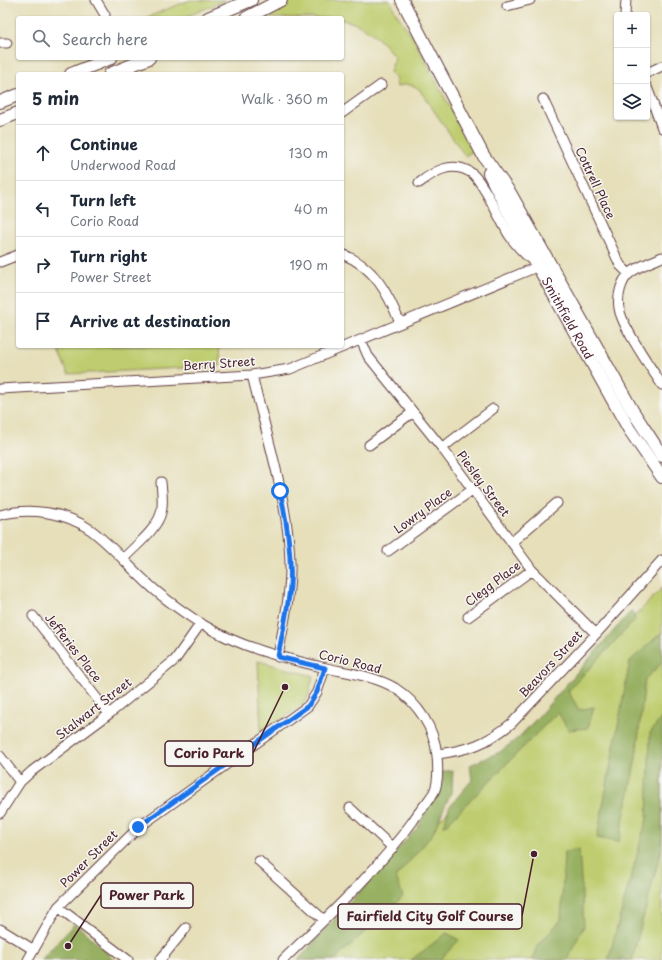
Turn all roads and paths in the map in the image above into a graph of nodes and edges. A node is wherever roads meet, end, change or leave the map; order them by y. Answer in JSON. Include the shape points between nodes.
{"nodes":[{"id":1,"x":96,"y":0,"type":"edge"},
{"id":2,"x":251,"y":0,"type":"edge"},
{"id":3,"x":281,"y":0,"type":"edge"},
{"id":4,"x":402,"y":0,"type":"edge"},
{"id":5,"x":530,"y":0,"type":"edge"},
{"id":6,"x":626,"y":0,"type":"edge"},
{"id":7,"x":507,"y":6,"type":"dead end"},
{"id":8,"x":626,"y":12,"type":"edge"},
{"id":9,"x":105,"y":15,"type":"dead end"},
{"id":10,"x":213,"y":16,"type":"edge"},
{"id":11,"x":250,"y":16,"type":"edge"},
{"id":12,"x":106,"y":60,"type":"edge"},
{"id":13,"x":144,"y":60,"type":"edge"},
{"id":14,"x":662,"y":66,"type":"edge"},
{"id":15,"x":76,"y":72,"type":"edge"},
{"id":16,"x":115,"y":72,"type":"edge"},
{"id":17,"x":650,"y":72,"type":"edge"},
{"id":18,"x":381,"y":85,"type":"dead end"},
{"id":19,"x":650,"y":95,"type":"edge"},
{"id":20,"x":16,"y":96,"type":"edge"},
{"id":21,"x":543,"y":99,"type":"dead end"},
{"id":22,"x":0,"y":102,"type":"edge"},
{"id":23,"x":344,"y":112,"type":"edge"},
{"id":24,"x":16,"y":114,"type":"edge"},
{"id":25,"x":0,"y":120,"type":"edge"},
{"id":26,"x":662,"y":128,"type":"edge"},
{"id":27,"x":483,"y":155,"type":"junction"},
{"id":28,"x":487,"y":169,"type":"junction"},
{"id":29,"x":476,"y":177,"type":"junction"},
{"id":30,"x":419,"y":183,"type":"dead end"},
{"id":31,"x":506,"y":187,"type":"junction"},
{"id":32,"x":344,"y":255,"type":"edge"},
{"id":33,"x":16,"y":256,"type":"edge"},
{"id":34,"x":662,"y":257,"type":"edge"},
{"id":35,"x":0,"y":262,"type":"edge"},
{"id":36,"x":539,"y":266,"type":"junction"},
{"id":37,"x":629,"y":274,"type":"junction"},
{"id":38,"x":400,"y":323,"type":"junction"},
{"id":39,"x":589,"y":331,"type":"junction"},
{"id":40,"x":361,"y":340,"type":"junction"},
{"id":41,"x":344,"y":347,"type":"edge"},
{"id":42,"x":341,"y":348,"type":"edge"},
{"id":43,"x":252,"y":375,"type":"junction"},
{"id":44,"x":662,"y":385,"type":"edge"},
{"id":45,"x":0,"y":389,"type":"edge"},
{"id":46,"x":493,"y":409,"type":"dead end"},
{"id":47,"x":632,"y":410,"type":"junction"},
{"id":48,"x":413,"y":412,"type":"junction"},
{"id":49,"x":369,"y":445,"type":"dead end"},
{"id":50,"x":442,"y":448,"type":"junction"},
{"id":51,"x":662,"y":456,"type":"edge"},
{"id":52,"x":662,"y":466,"type":"edge"},
{"id":53,"x":662,"y":477,"type":"edge"},
{"id":54,"x":161,"y":482,"type":"dead end"},
{"id":55,"x":472,"y":490,"type":"junction"},
{"id":56,"x":557,"y":504,"type":"dead end"},
{"id":57,"x":0,"y":515,"type":"edge"},
{"id":58,"x":512,"y":542,"type":"junction"},
{"id":59,"x":388,"y":551,"type":"dead end"},
{"id":60,"x":123,"y":559,"type":"junction"},
{"id":61,"x":662,"y":560,"type":"edge"},
{"id":62,"x":532,"y":570,"type":"junction"},
{"id":63,"x":33,"y":616,"type":"dead end"},
{"id":64,"x":468,"y":617,"type":"dead end"},
{"id":65,"x":201,"y":623,"type":"junction"},
{"id":66,"x":596,"y":634,"type":"junction"},
{"id":67,"x":278,"y":657,"type":"junction"},
{"id":68,"x":325,"y":668,"type":"junction"},
{"id":69,"x":109,"y":714,"type":"junction"},
{"id":70,"x":437,"y":754,"type":"junction"},
{"id":71,"x":0,"y":756,"type":"edge"},
{"id":72,"x":20,"y":782,"type":"junction"},
{"id":73,"x":350,"y":808,"type":"dead end"},
{"id":74,"x":0,"y":813,"type":"edge"},
{"id":75,"x":393,"y":848,"type":"junction"},
{"id":76,"x":259,"y":861,"type":"dead end"},
{"id":77,"x":58,"y":907,"type":"junction"},
{"id":78,"x":324,"y":920,"type":"junction"},
{"id":79,"x":186,"y":928,"type":"dead end"},
{"id":80,"x":0,"y":929,"type":"edge"},
{"id":81,"x":34,"y":950,"type":"junction"},
{"id":82,"x":28,"y":960,"type":"edge"},
{"id":83,"x":128,"y":960,"type":"edge"},
{"id":84,"x":160,"y":960,"type":"edge"},
{"id":85,"x":283,"y":960,"type":"edge"}],
"edges":[{"from":1,"to":9,"type":"street"},
{"from":2,"to":10,"type":"main road"},
{"from":3,"to":11,"type":"main road"},
{"from":4,"to":27,"type":"main road","name":"Smithfield Road"},
{"from":5,"to":7,"type":"street"},
{"from":6,"to":8,"type":"street"},
{"from":12,"to":15,"type":"main road"},
{"from":13,"to":16,"type":"main road"},
{"from":14,"to":17,"type":"street"},
{"from":18,"to":23,"type":"street"},
{"from":19,"to":26,"type":"street"},
{"from":20,"to":22,"type":"main road"},
{"from":21,"to":37,"type":"street","name":"Cottrell Place","via":[[620,265]]},
{"from":24,"to":25,"type":"main road"},
{"from":27,"to":28,"type":"main road","name":"Smithfield Road"},
{"from":27,"to":31,"type":"main road","name":"Smithfield Road"},
{"from":28,"to":29,"type":"street"},
{"from":28,"to":36,"type":"main road","name":"Smithfield Road"},
{"from":29,"to":30,"type":"street","via":[[464,169],[448,168],[436,171]]},
{"from":29,"to":36,"type":"street","via":[[510,236],[524,254]]},
{"from":31,"to":36,"type":"main road","via":[[514,211],[539,256]]},
{"from":31,"to":39,"type":"main road","name":"Smithfield Road"},
{"from":32,"to":38,"type":"street","via":[[364,266],[381,284]]},
{"from":33,"to":35,"type":"street"},
{"from":34,"to":37,"type":"street"},
{"from":36,"to":38,"type":"street","name":"Berry Street"},
{"from":36,"to":39,"type":"main road","via":[[548,271],[574,315]]},
{"from":36,"to":53,"type":"main road","name":"Smithfield Road","via":[[629,429]]},
{"from":37,"to":44,"type":"street","via":[[622,283],[618,308]]},
{"from":38,"to":40,"type":"street","name":"Berry Street"},
{"from":39,"to":47,"type":"main road","name":"Smithfield Road"},
{"from":40,"to":41,"type":"street","name":"Berry Street"},
{"from":40,"to":48,"type":"street","name":"Piesley Street","via":[[368,356]]},
{"from":42,"to":43,"type":"street","name":"Berry Street","via":[[290,369]]},
{"from":43,"to":45,"type":"street","name":"Berry Street"},
{"from":43,"to":67,"type":"street","via":[[280,491],[288,538],[290,588]]},
{"from":46,"to":50,"type":"street"},
{"from":47,"to":51,"type":"main road","name":"Smithfield Road"},
{"from":47,"to":52,"type":"main road","via":[[642,438]]},
{"from":48,"to":49,"type":"street"},
{"from":48,"to":50,"type":"street","name":"Piesley Street"},
{"from":50,"to":55,"type":"street","name":"Piesley Street"},
{"from":54,"to":60,"type":"street","via":[[160,516],[150,531]]},
{"from":55,"to":58,"type":"street","name":"Piesley Street"},
{"from":55,"to":59,"type":"street","name":"Lowry Place"},
{"from":56,"to":58,"type":"street"},
{"from":57,"to":60,"type":"street","name":"Corio Road","via":[[22,511],[65,518],[90,530]]},
{"from":58,"to":62,"type":"street","name":"Piesley Street"},
{"from":60,"to":65,"type":"street","name":"Corio Road","via":[[165,598]]},
{"from":61,"to":66,"type":"street","name":"Beavors Street"},
{"from":62,"to":64,"type":"street","name":"Clegg Place"},
{"from":62,"to":66,"type":"street","name":"Piesley Street"},
{"from":63,"to":69,"type":"street","name":"Jefferies Place"},
{"from":65,"to":67,"type":"street","name":"Corio Road","via":[[240,643]]},
{"from":65,"to":69,"type":"street","name":"Stalwart Street","via":[[175,660]]},
{"from":66,"to":70,"type":"street","name":"Beavors Street","via":[[512,723],[498,734],[467,750]]},
{"from":67,"to":68,"type":"street","name":"Corio Road"},
{"from":68,"to":70,"type":"street","name":"Corio Road","via":[[374,679],[402,693],[422,715],[432,732]]},
{"from":68,"to":77,"type":"street","name":"Power Street","via":[[317,692],[308,706],[138,827]]},
{"from":69,"to":72,"type":"street","name":"Stalwart Street"},
{"from":70,"to":75,"type":"street","name":"Corio Road","via":[[438,770],[434,791]]},
{"from":71,"to":72,"type":"street"},
{"from":72,"to":74,"type":"street","name":"Stalwart Street"},
{"from":73,"to":75,"type":"street"},
{"from":75,"to":78,"type":"street","name":"Corio Road"},
{"from":76,"to":78,"type":"street"},
{"from":77,"to":81,"type":"street","name":"Power Street"},
{"from":77,"to":83,"type":"street"},
{"from":78,"to":85,"type":"street","name":"Corio Road"},
{"from":79,"to":84,"type":"street"},
{"from":80,"to":81,"type":"street"},
{"from":81,"to":82,"type":"street","name":"Power Street"}]}
